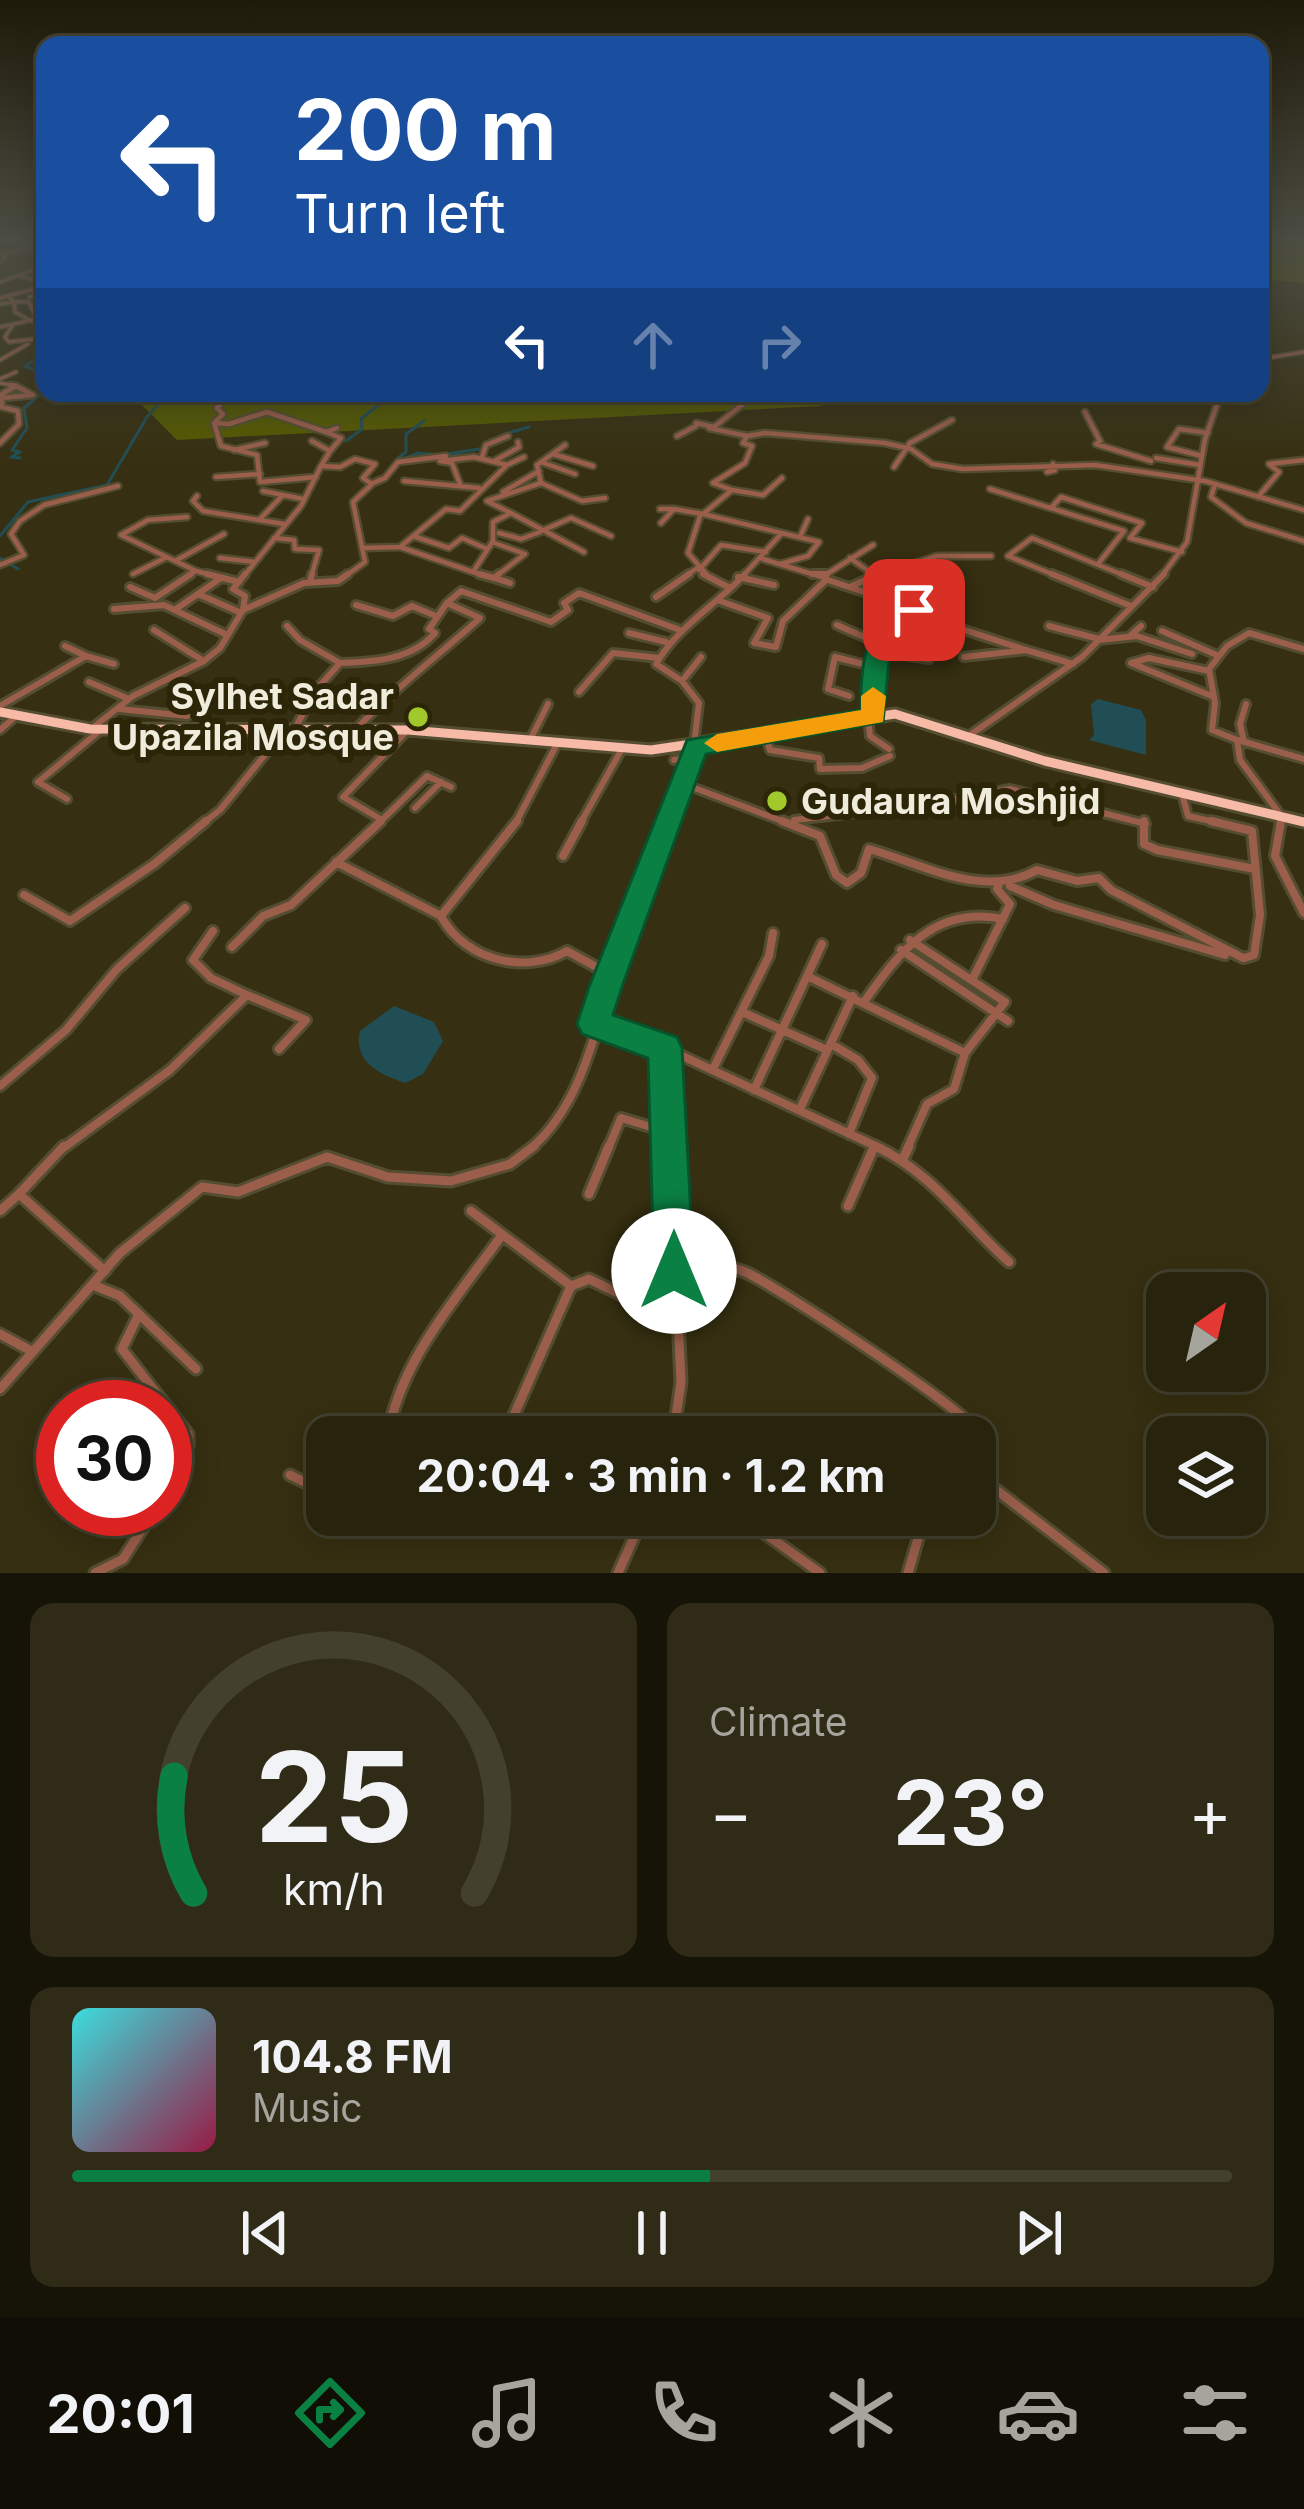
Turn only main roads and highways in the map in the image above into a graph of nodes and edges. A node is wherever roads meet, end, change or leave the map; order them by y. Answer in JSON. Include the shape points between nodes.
{"nodes":[{"id":1,"x":0,"y":709,"type":"edge"},
{"id":2,"x":1304,"y":822,"type":"edge"}],
"edges":[{"from":1,"to":2,"type":"highway","via":[[96,729],[408,730],[695,752],[895,714],[986,745]]}]}
